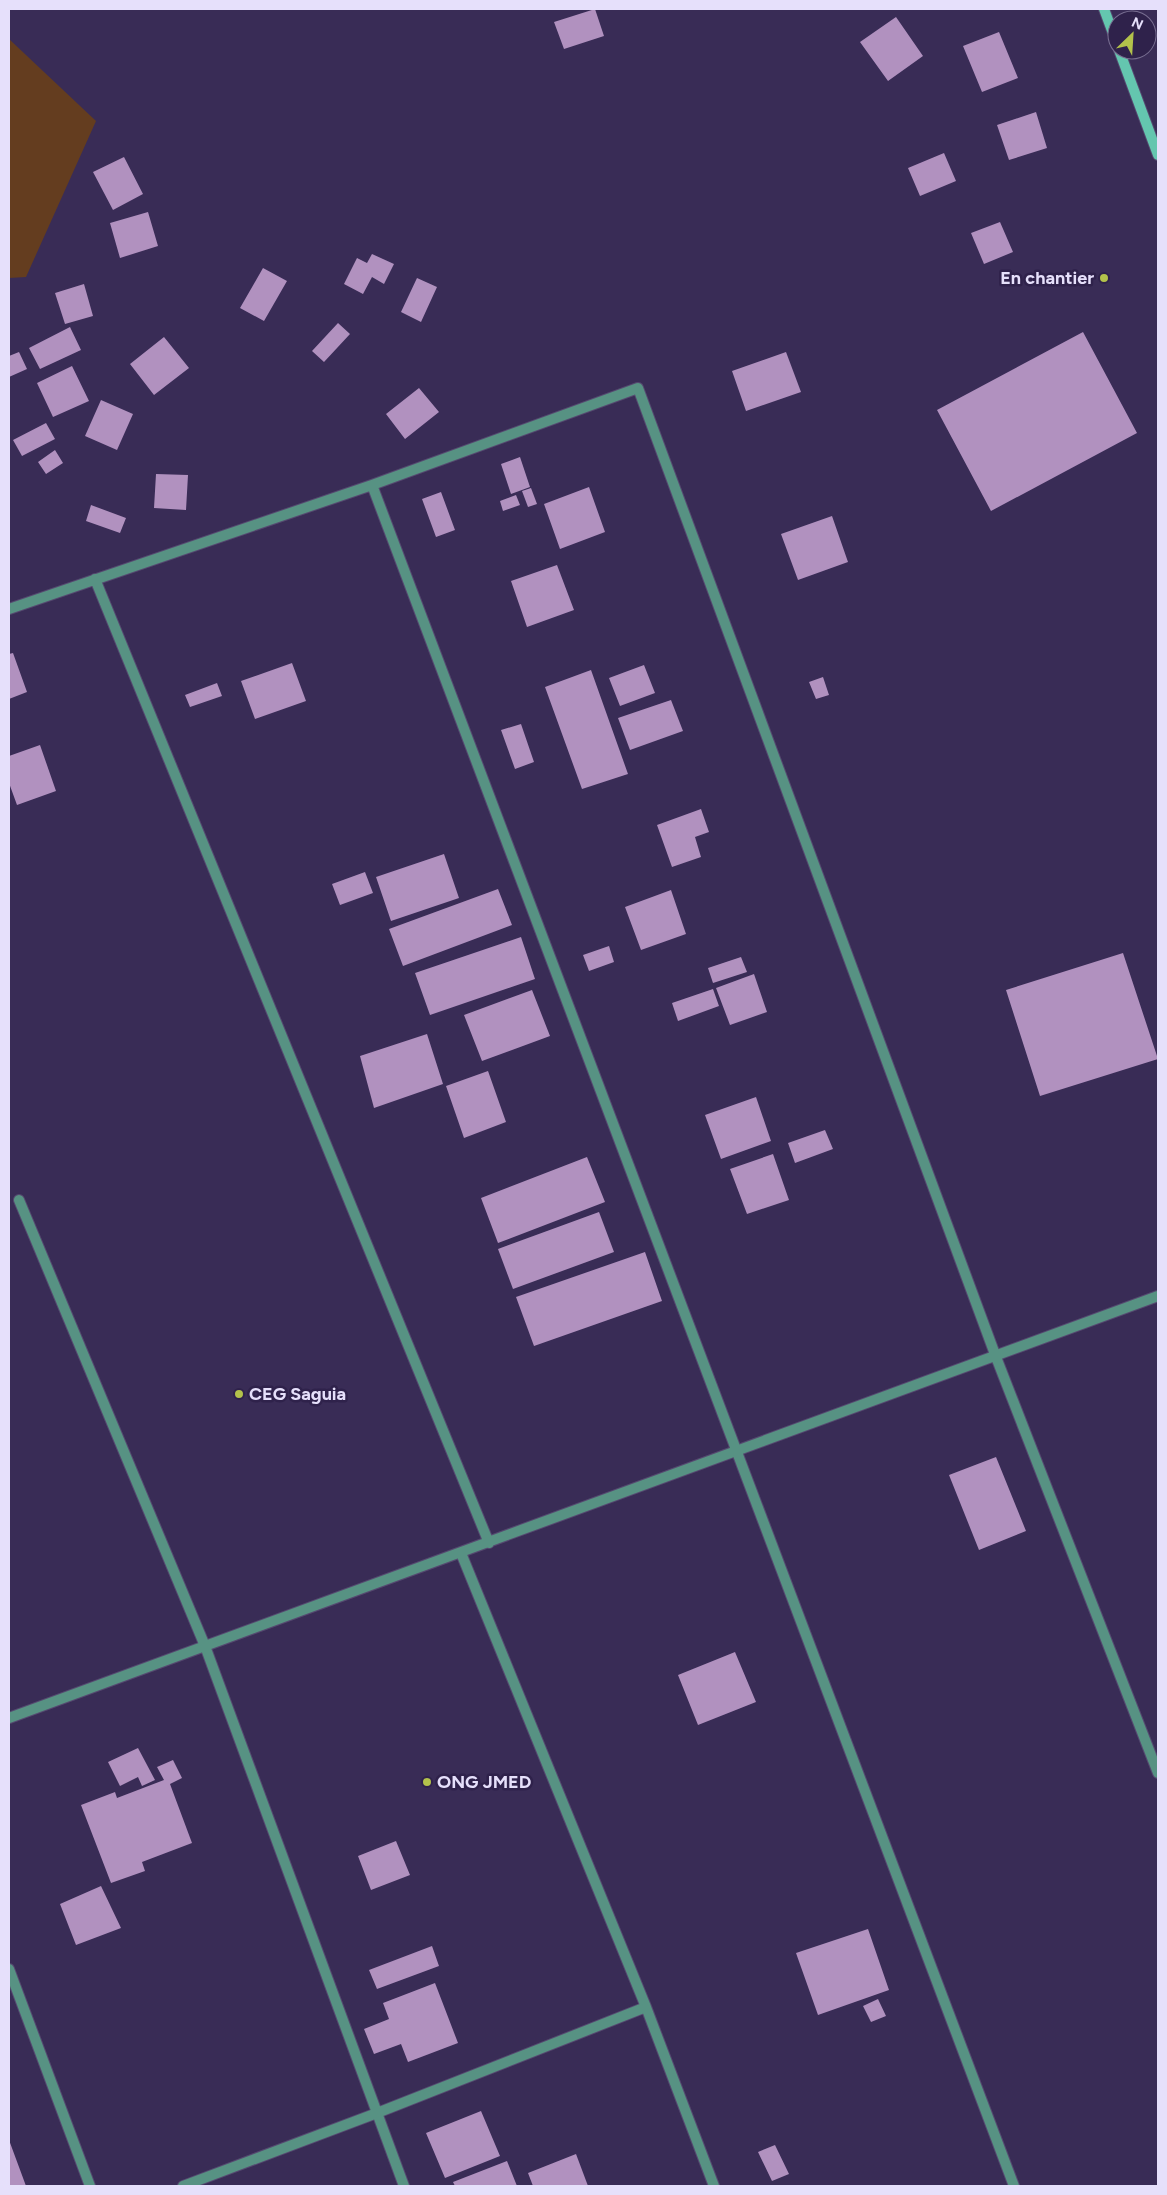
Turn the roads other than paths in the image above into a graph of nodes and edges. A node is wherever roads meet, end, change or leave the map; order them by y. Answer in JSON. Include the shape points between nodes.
{"nodes":[{"id":1,"x":1123,"y":60,"type":"edge"},
{"id":2,"x":1158,"y":155,"type":"edge"},
{"id":3,"x":372,"y":485,"type":"junction"},
{"id":4,"x":95,"y":579,"type":"junction"},
{"id":5,"x":9,"y":609,"type":"edge"},
{"id":6,"x":19,"y":1200,"type":"dead end"},
{"id":7,"x":1158,"y":1296,"type":"edge"},
{"id":8,"x":996,"y":1357,"type":"junction"},
{"id":9,"x":737,"y":1452,"type":"junction"},
{"id":10,"x":489,"y":1543,"type":"junction"},
{"id":11,"x":461,"y":1553,"type":"junction"},
{"id":12,"x":205,"y":1646,"type":"junction"},
{"id":13,"x":9,"y":1718,"type":"edge"},
{"id":14,"x":1158,"y":1773,"type":"edge"},
{"id":15,"x":9,"y":1968,"type":"edge"},
{"id":16,"x":646,"y":2006,"type":"junction"},
{"id":17,"x":377,"y":2113,"type":"junction"},
{"id":18,"x":90,"y":2186,"type":"edge"},
{"id":19,"x":183,"y":2186,"type":"edge"},
{"id":20,"x":404,"y":2186,"type":"edge"},
{"id":21,"x":714,"y":2186,"type":"edge"},
{"id":22,"x":1014,"y":2186,"type":"edge"}],
"edges":[{"from":1,"to":2,"type":"main road"},
{"from":3,"to":4,"type":"street"},
{"from":3,"to":8,"type":"street","via":[[638,388]]},
{"from":3,"to":9,"type":"street"},
{"from":4,"to":5,"type":"street"},
{"from":4,"to":10,"type":"street"},
{"from":6,"to":12,"type":"street"},
{"from":7,"to":8,"type":"street"},
{"from":8,"to":9,"type":"street"},
{"from":8,"to":14,"type":"street"},
{"from":9,"to":10,"type":"street"},
{"from":9,"to":22,"type":"street"},
{"from":10,"to":11,"type":"street"},
{"from":11,"to":12,"type":"street"},
{"from":11,"to":16,"type":"street"},
{"from":12,"to":13,"type":"street"},
{"from":12,"to":17,"type":"street"},
{"from":15,"to":18,"type":"street"},
{"from":16,"to":17,"type":"street"},
{"from":16,"to":21,"type":"street"},
{"from":17,"to":19,"type":"street"},
{"from":17,"to":20,"type":"street"}]}
